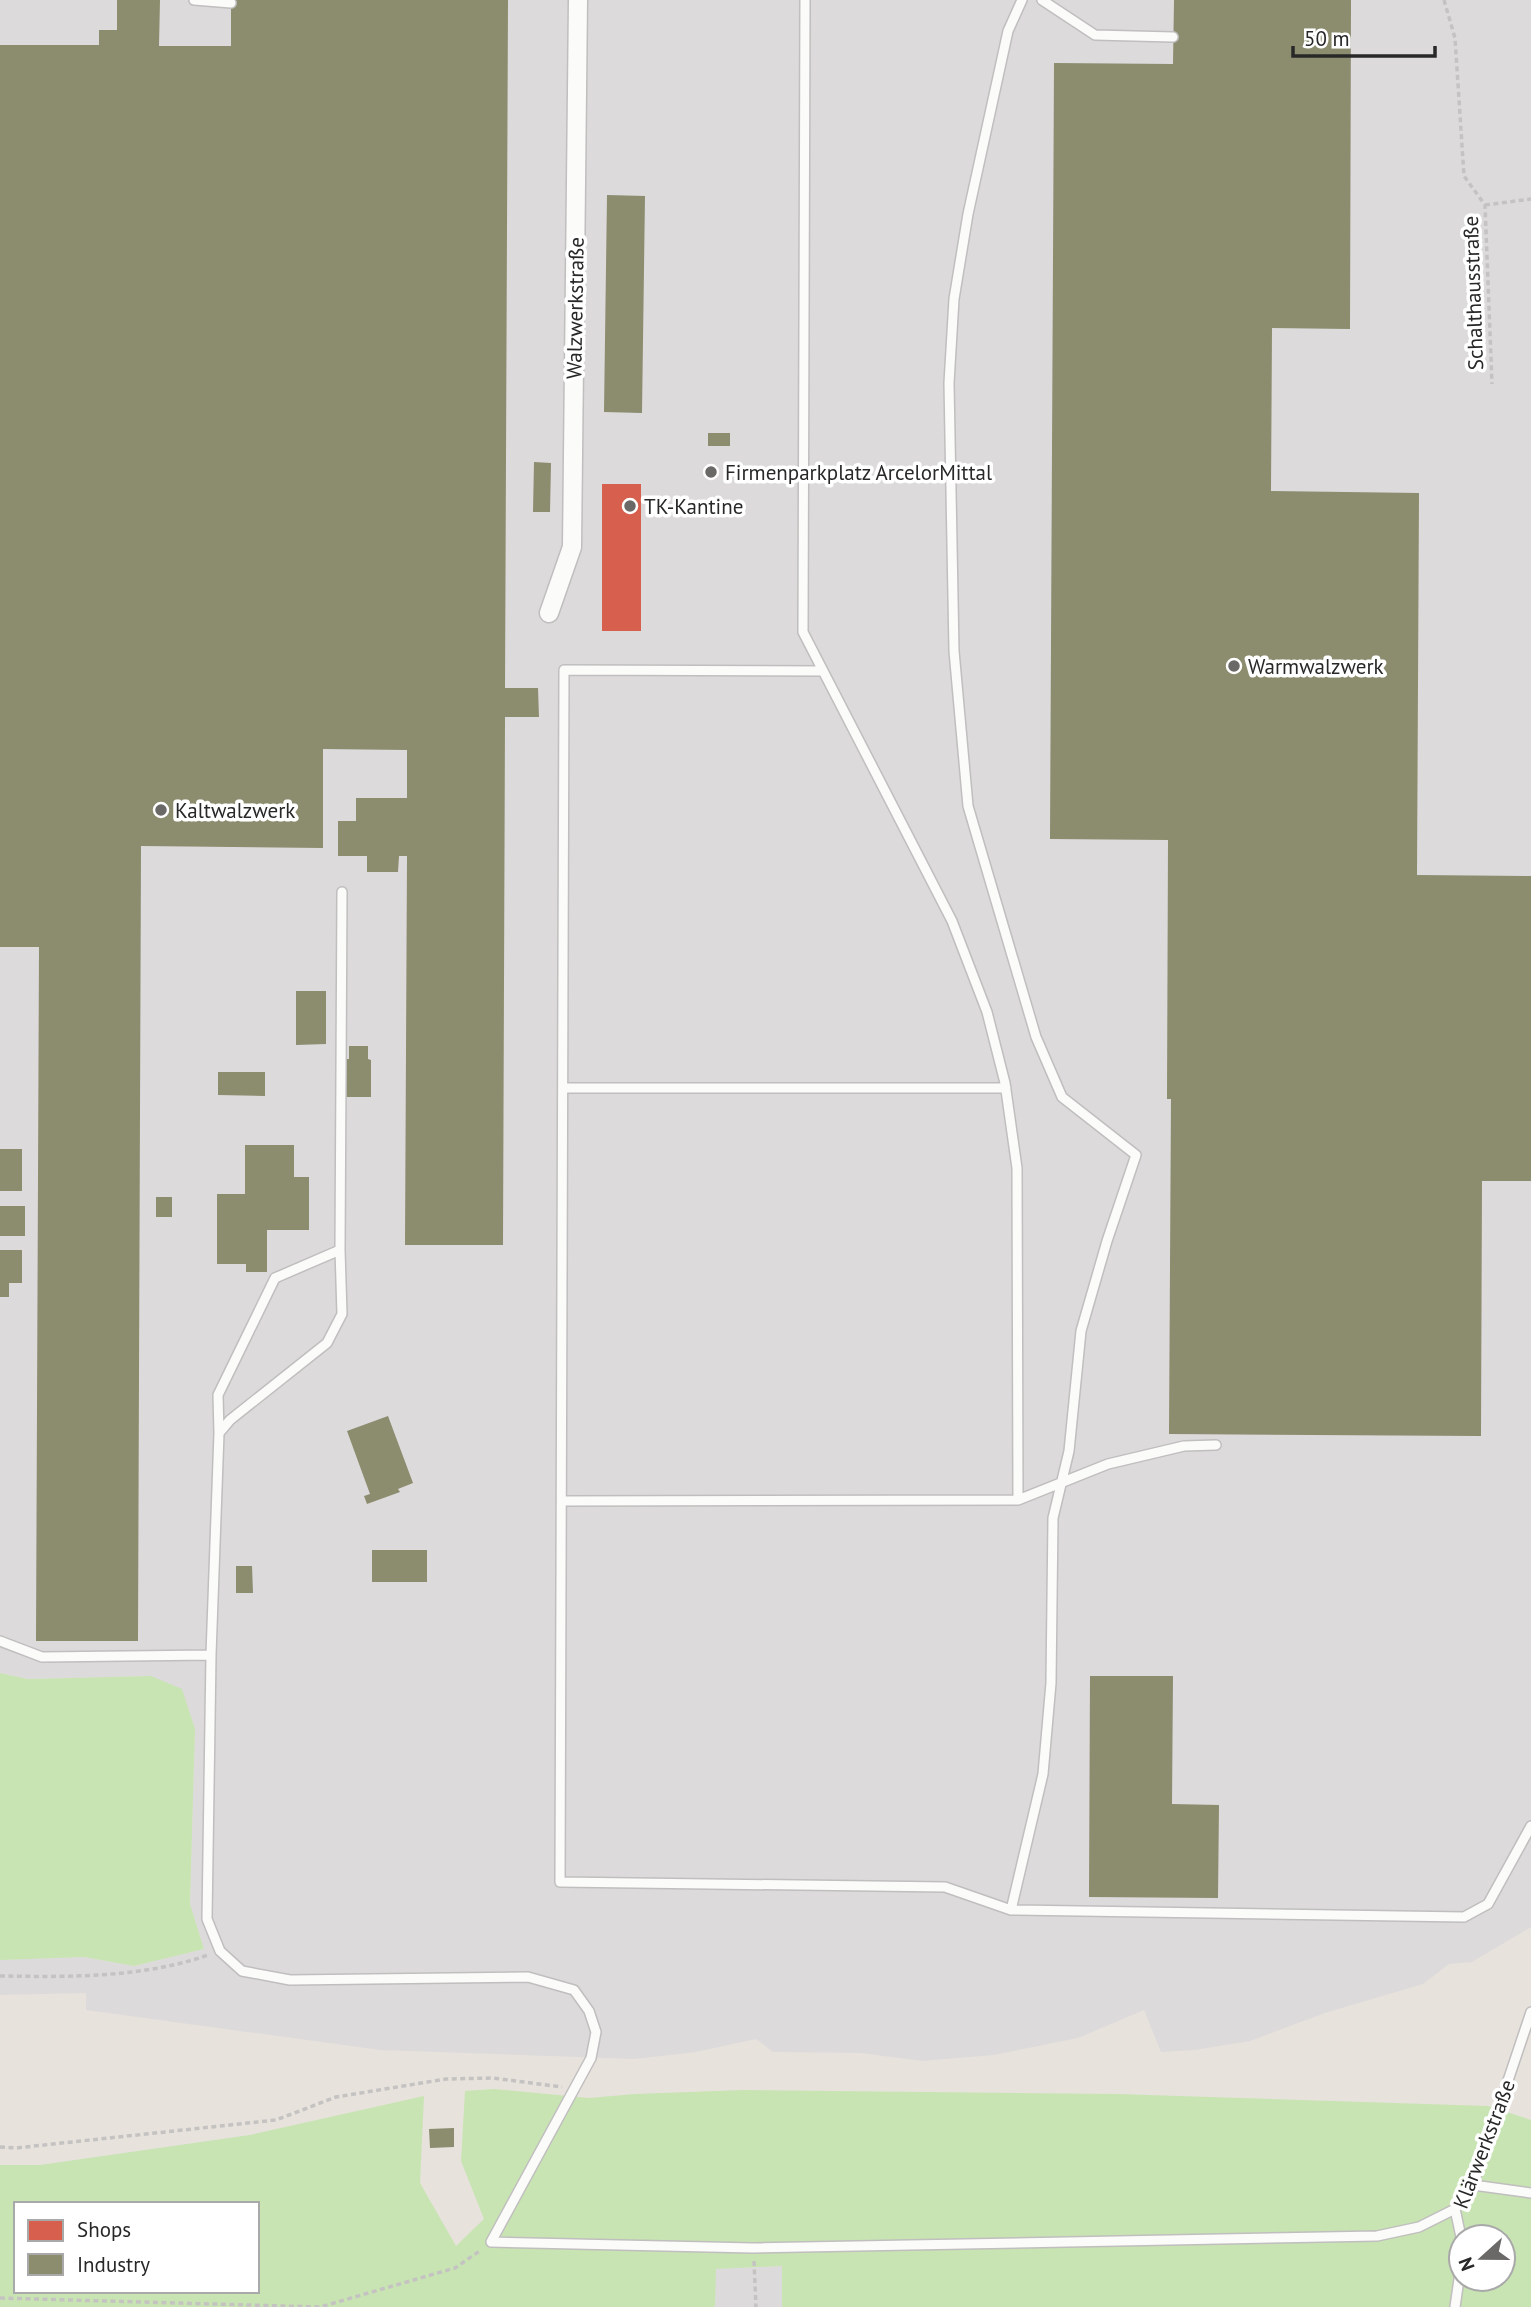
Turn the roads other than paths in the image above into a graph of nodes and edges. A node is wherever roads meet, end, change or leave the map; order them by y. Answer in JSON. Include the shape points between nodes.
{"nodes":[{"id":1,"x":194,"y":0,"type":"edge"},
{"id":2,"x":578,"y":0,"type":"edge"},
{"id":3,"x":805,"y":0,"type":"edge"},
{"id":4,"x":1022,"y":0,"type":"edge"},
{"id":5,"x":1042,"y":0,"type":"edge"},
{"id":6,"x":231,"y":3,"type":"dead end"},
{"id":7,"x":1173,"y":37,"type":"dead end"},
{"id":8,"x":549,"y":613,"type":"dead end"},
{"id":9,"x":823,"y":671,"type":"junction"},
{"id":10,"x":342,"y":892,"type":"dead end"},
{"id":11,"x":563,"y":1088,"type":"junction"},
{"id":12,"x":1006,"y":1088,"type":"junction"},
{"id":13,"x":340,"y":1250,"type":"junction"},
{"id":14,"x":219,"y":1433,"type":"junction"},
{"id":15,"x":1216,"y":1445,"type":"dead end"},
{"id":16,"x":1061,"y":1483,"type":"junction"},
{"id":17,"x":1018,"y":1500,"type":"junction"},
{"id":18,"x":562,"y":1501,"type":"junction"},
{"id":19,"x":0,"y":1641,"type":"edge"},
{"id":20,"x":211,"y":1655,"type":"junction"},
{"id":21,"x":1531,"y":1826,"type":"edge"},
{"id":22,"x":1011,"y":1910,"type":"junction"},
{"id":23,"x":1531,"y":2012,"type":"edge"},
{"id":24,"x":1473,"y":2185,"type":"junction"},
{"id":25,"x":1531,"y":2193,"type":"edge"},
{"id":26,"x":1455,"y":2209,"type":"junction"},
{"id":27,"x":1458,"y":2223,"type":"edge"}],
"edges":[{"from":1,"to":6,"type":"lane"},
{"from":2,"to":8,"type":"street","name":"Walzwerkstraße","via":[[572,547]]},
{"from":3,"to":9,"type":"lane","via":[[803,632]]},
{"from":4,"to":16,"type":"lane","via":[[1005,44],[954,299],[949,383],[954,651],[968,806],[1037,1037],[1062,1097],[1136,1155],[1081,1331],[1069,1451]]},
{"from":5,"to":7,"type":"lane","via":[[1095,35]]},
{"from":9,"to":11,"type":"lane","via":[[564,670]]},
{"from":9,"to":12,"type":"lane","via":[[952,921],[987,1012]]},
{"from":10,"to":13,"type":"lane"},
{"from":11,"to":12,"type":"lane"},
{"from":11,"to":18,"type":"lane"},
{"from":12,"to":17,"type":"lane","via":[[1017,1168]]},
{"from":13,"to":14,"type":"lane","via":[[342,1314],[327,1343]]},
{"from":13,"to":14,"type":"lane","via":[[275,1278],[218,1395]]},
{"from":14,"to":20,"type":"lane"},
{"from":15,"to":16,"type":"lane","via":[[1184,1446],[1108,1464]]},
{"from":16,"to":17,"type":"lane"},
{"from":16,"to":22,"type":"lane","via":[[1053,1518],[1051,1683],[1044,1774]]},
{"from":17,"to":18,"type":"lane"},
{"from":18,"to":22,"type":"lane","via":[[560,1882],[945,1887]]},
{"from":19,"to":20,"type":"lane","via":[[42,1657]]},
{"from":20,"to":26,"type":"lane","via":[[207,1919],[220,1951],[242,1971],[290,1980],[528,1978],[574,1990],[589,2011],[596,2032],[591,2058],[491,2242],[754,2248],[1377,2236],[1419,2227]]},
{"from":21,"to":22,"type":"lane","via":[[1488,1904],[1464,1917]]},
{"from":23,"to":24,"type":"lane","name":"Klärwerkstraße"},
{"from":24,"to":25,"type":"lane"},
{"from":24,"to":26,"type":"lane","name":"Klärwerkstraße"},
{"from":26,"to":27,"type":"lane","name":"Klärwerkstraße"}]}
